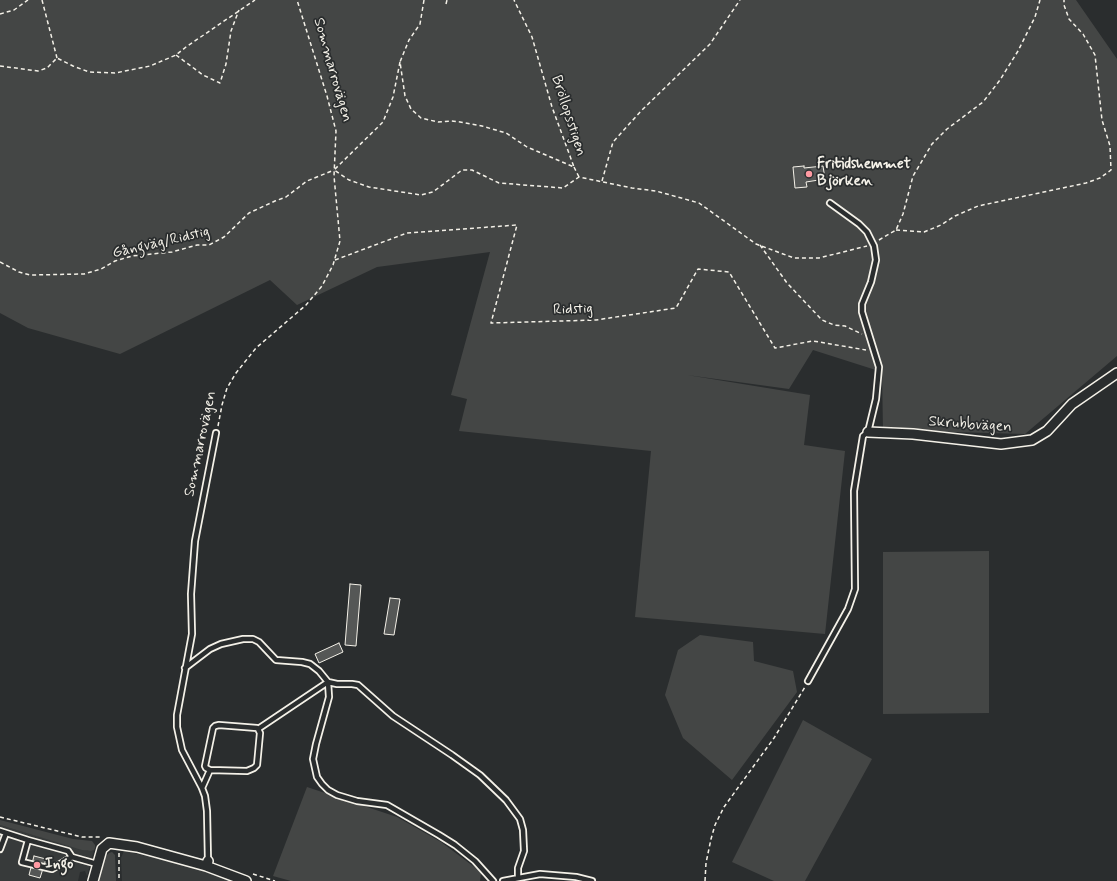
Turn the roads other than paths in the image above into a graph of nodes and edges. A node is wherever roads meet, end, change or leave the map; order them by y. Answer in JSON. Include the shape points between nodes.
{"nodes":[{"id":1,"x":830,"y":203,"type":"dead end"},
{"id":2,"x":1117,"y":373,"type":"edge"},
{"id":3,"x":868,"y":432,"type":"junction"},
{"id":4,"x":216,"y":433,"type":"road end"},
{"id":5,"x":185,"y":668,"type":"junction"},
{"id":6,"x":328,"y":682,"type":"junction"},
{"id":7,"x":808,"y":682,"type":"road end"},
{"id":8,"x":258,"y":729,"type":"junction"},
{"id":9,"x":210,"y":770,"type":"junction"},
{"id":10,"x":202,"y":788,"type":"junction"},
{"id":11,"x":0,"y":831,"type":"edge"},
{"id":12,"x":6,"y":833,"type":"junction"},
{"id":13,"x":28,"y":840,"type":"junction"},
{"id":14,"x":0,"y":849,"type":"edge"},
{"id":15,"x":72,"y":857,"type":"junction"},
{"id":16,"x":97,"y":864,"type":"junction"},
{"id":17,"x":207,"y":864,"type":"junction"},
{"id":18,"x":518,"y":878,"type":"junction"},
{"id":19,"x":93,"y":881,"type":"edge"},
{"id":20,"x":246,"y":881,"type":"edge"},
{"id":21,"x":493,"y":881,"type":"edge"},
{"id":22,"x":502,"y":881,"type":"edge"},
{"id":23,"x":592,"y":881,"type":"edge"}],
"edges":[{"from":1,"to":3,"type":"lane","via":[[859,224],[867,232],[874,246],[876,260],[862,304],[878,367],[876,399]]},
{"from":2,"to":3,"type":"street","name":"Skrubbvägen","via":[[1072,404],[1047,431],[1032,440],[1001,444],[913,434]]},
{"from":3,"to":7,"type":"lane","via":[[863,436],[854,491],[855,589],[848,609]]},
{"from":4,"to":5,"type":"lane","name":"Sommarrovägen","via":[[194,541],[192,627]]},
{"from":5,"to":6,"type":"lane","via":[[221,644],[253,639],[276,660],[310,664]]},
{"from":5,"to":10,"type":"lane","name":"Sommarrovägen","via":[[176,727],[182,750]]},
{"from":6,"to":8,"type":"lane"},
{"from":6,"to":18,"type":"lane","via":[[358,685],[393,716],[480,775],[506,800],[520,819],[523,830],[524,851],[518,868]]},
{"from":6,"to":21,"type":"lane","via":[[329,697],[313,759],[317,777],[322,784],[337,795],[358,802],[387,805],[426,827],[475,861]]},
{"from":8,"to":9,"type":"lane","via":[[260,732],[257,765],[254,768],[247,771]]},
{"from":8,"to":9,"type":"lane","via":[[215,726],[205,766]]},
{"from":9,"to":10,"type":"lane"},
{"from":10,"to":17,"type":"lane","name":"Sommarrovägen","via":[[207,811]]},
{"from":11,"to":12,"type":"lane"},
{"from":12,"to":13,"type":"lane"},
{"from":12,"to":14,"type":"lane"},
{"from":13,"to":15,"type":"lane","via":[[68,851]]},
{"from":13,"to":15,"type":"lane","via":[[22,862],[52,869]]},
{"from":15,"to":16,"type":"lane"},
{"from":16,"to":17,"type":"street","via":[[102,849],[109,843]]},
{"from":16,"to":19,"type":"street"},
{"from":17,"to":20,"type":"street"},
{"from":18,"to":22,"type":"lane"},
{"from":18,"to":23,"type":"lane","via":[[540,874]]}]}
